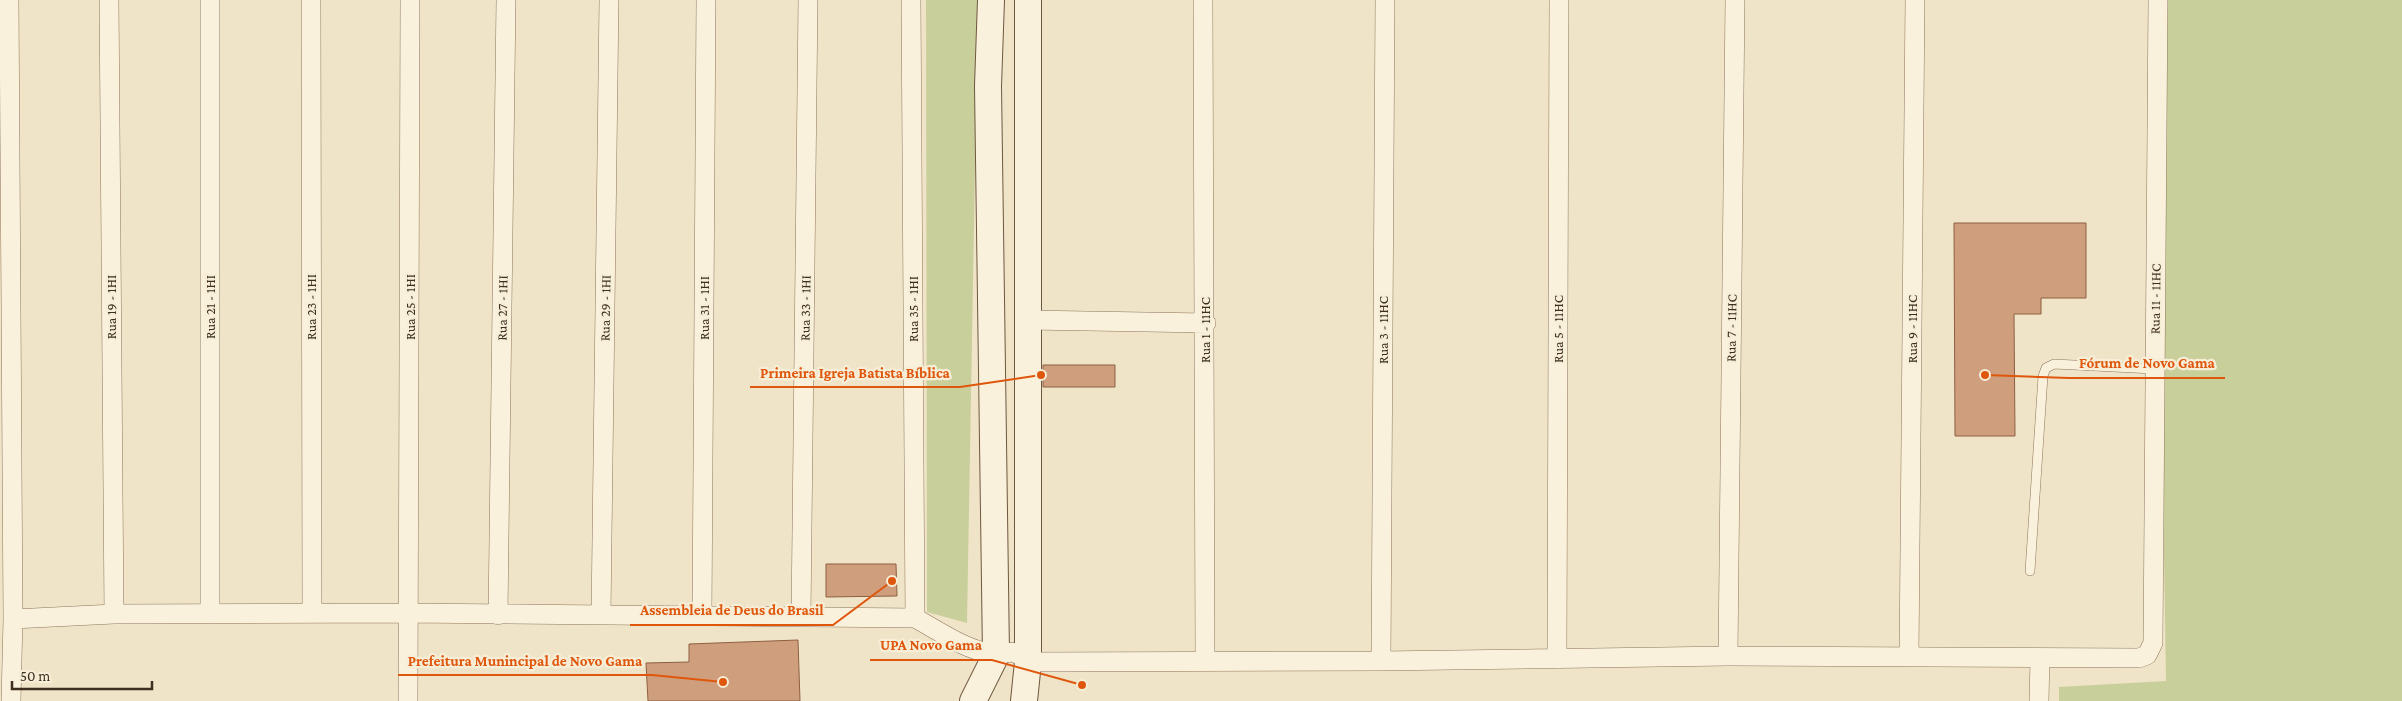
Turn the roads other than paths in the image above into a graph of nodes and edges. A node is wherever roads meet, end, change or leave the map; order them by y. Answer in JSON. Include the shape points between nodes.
{"nodes":[{"id":1,"x":9,"y":0,"type":"edge"},
{"id":2,"x":109,"y":0,"type":"edge"},
{"id":3,"x":210,"y":0,"type":"edge"},
{"id":4,"x":311,"y":0,"type":"edge"},
{"id":5,"x":410,"y":0,"type":"edge"},
{"id":6,"x":506,"y":0,"type":"edge"},
{"id":7,"x":609,"y":0,"type":"edge"},
{"id":8,"x":706,"y":0,"type":"edge"},
{"id":9,"x":808,"y":0,"type":"edge"},
{"id":10,"x":911,"y":0,"type":"edge"},
{"id":11,"x":1203,"y":0,"type":"edge"},
{"id":12,"x":1385,"y":0,"type":"edge"},
{"id":13,"x":1559,"y":0,"type":"edge"},
{"id":14,"x":1735,"y":0,"type":"edge"},
{"id":15,"x":1914,"y":0,"type":"edge"},
{"id":16,"x":2158,"y":0,"type":"edge"},
{"id":17,"x":991,"y":4,"type":"edge"},
{"id":18,"x":1028,"y":5,"type":"edge"},
{"id":19,"x":989,"y":74,"type":"junction"},
{"id":20,"x":1028,"y":79,"type":"junction"},
{"id":21,"x":1028,"y":320,"type":"junction"},
{"id":22,"x":1206,"y":323,"type":"junction"},
{"id":23,"x":2154,"y":369,"type":"junction"},
{"id":24,"x":2030,"y":571,"type":"dead end"},
{"id":25,"x":409,"y":613,"type":"junction"},
{"id":26,"x":114,"y":614,"type":"junction"},
{"id":27,"x":210,"y":614,"type":"junction"},
{"id":28,"x":312,"y":614,"type":"junction"},
{"id":29,"x":498,"y":615,"type":"junction"},
{"id":30,"x":601,"y":615,"type":"junction"},
{"id":31,"x":702,"y":616,"type":"junction"},
{"id":32,"x":801,"y":617,"type":"junction"},
{"id":33,"x":915,"y":618,"type":"junction"},
{"id":34,"x":13,"y":619,"type":"junction"},
{"id":35,"x":996,"y":655,"type":"junction"},
{"id":36,"x":1728,"y":656,"type":"junction"},
{"id":37,"x":1909,"y":658,"type":"junction"},
{"id":38,"x":2040,"y":658,"type":"junction"},
{"id":39,"x":1557,"y":659,"type":"junction"},
{"id":40,"x":1205,"y":660,"type":"junction"},
{"id":41,"x":1380,"y":661,"type":"junction"},
{"id":42,"x":1028,"y":662,"type":"junction"},
{"id":43,"x":12,"y":701,"type":"edge"},
{"id":44,"x":408,"y":701,"type":"edge"},
{"id":45,"x":972,"y":701,"type":"edge"},
{"id":46,"x":1024,"y":701,"type":"edge"},
{"id":47,"x":2039,"y":701,"type":"edge"}],
"edges":[{"from":1,"to":34,"type":"street"},
{"from":2,"to":26,"type":"street","name":"Rua 19 - 1HI"},
{"from":3,"to":27,"type":"street","name":"Rua 21 - 1HI"},
{"from":4,"to":28,"type":"street","name":"Rua 23 - 1HI"},
{"from":5,"to":25,"type":"street","name":"Rua 25 - 1HI"},
{"from":6,"to":29,"type":"street","name":"Rua 27 - 1HI"},
{"from":7,"to":30,"type":"street","name":"Rua 29 - 1HI"},
{"from":8,"to":31,"type":"street","name":"Rua 31 - 1HI"},
{"from":9,"to":32,"type":"street","name":"Rua 33 - 1HI"},
{"from":10,"to":33,"type":"street","name":"Rua 35 - 1HI"},
{"from":11,"to":22,"type":"street","name":"Rua 1 - 11HC"},
{"from":12,"to":41,"type":"street","name":"Rua 3 - 11HC"},
{"from":13,"to":39,"type":"street","name":"Rua 5 - 11HC"},
{"from":14,"to":36,"type":"street","name":"Rua 7 - 11HC"},
{"from":15,"to":37,"type":"street","name":"Rua 9 - 11HC"},
{"from":16,"to":23,"type":"street","name":"Rua 11 - 11HC"},
{"from":17,"to":18,"type":"street","via":[[1002,17],[1016,18]]},
{"from":17,"to":19,"type":"street"},
{"from":18,"to":20,"type":"street"},
{"from":19,"to":20,"type":"street","via":[[999,64],[1014,66]]},
{"from":19,"to":35,"type":"street"},
{"from":20,"to":21,"type":"street"},
{"from":21,"to":22,"type":"street"},
{"from":21,"to":42,"type":"street"},
{"from":22,"to":40,"type":"street","name":"Rua 1 - 11HC"},
{"from":23,"to":24,"type":"lane","via":[[2054,364],[2046,368]]},
{"from":23,"to":38,"type":"street","name":"Rua 11 - 11HC","via":[[2152,650],[2140,658]]},
{"from":25,"to":28,"type":"street"},
{"from":25,"to":29,"type":"street"},
{"from":25,"to":44,"type":"street","name":"Rua 25 - 1HI"},
{"from":26,"to":27,"type":"street"},
{"from":26,"to":34,"type":"street"},
{"from":27,"to":28,"type":"street"},
{"from":29,"to":30,"type":"street"},
{"from":30,"to":31,"type":"street"},
{"from":31,"to":32,"type":"street"},
{"from":32,"to":33,"type":"street"},
{"from":33,"to":35,"type":"street","via":[[965,645]]},
{"from":34,"to":43,"type":"street"},
{"from":35,"to":42,"type":"street","via":[[1014,652]]},
{"from":35,"to":45,"type":"street"},
{"from":36,"to":37,"type":"street"},
{"from":36,"to":39,"type":"street"},
{"from":37,"to":38,"type":"street"},
{"from":38,"to":47,"type":"street"},
{"from":39,"to":41,"type":"street"},
{"from":40,"to":41,"type":"street"},
{"from":40,"to":42,"type":"street"},
{"from":42,"to":46,"type":"street"}]}
